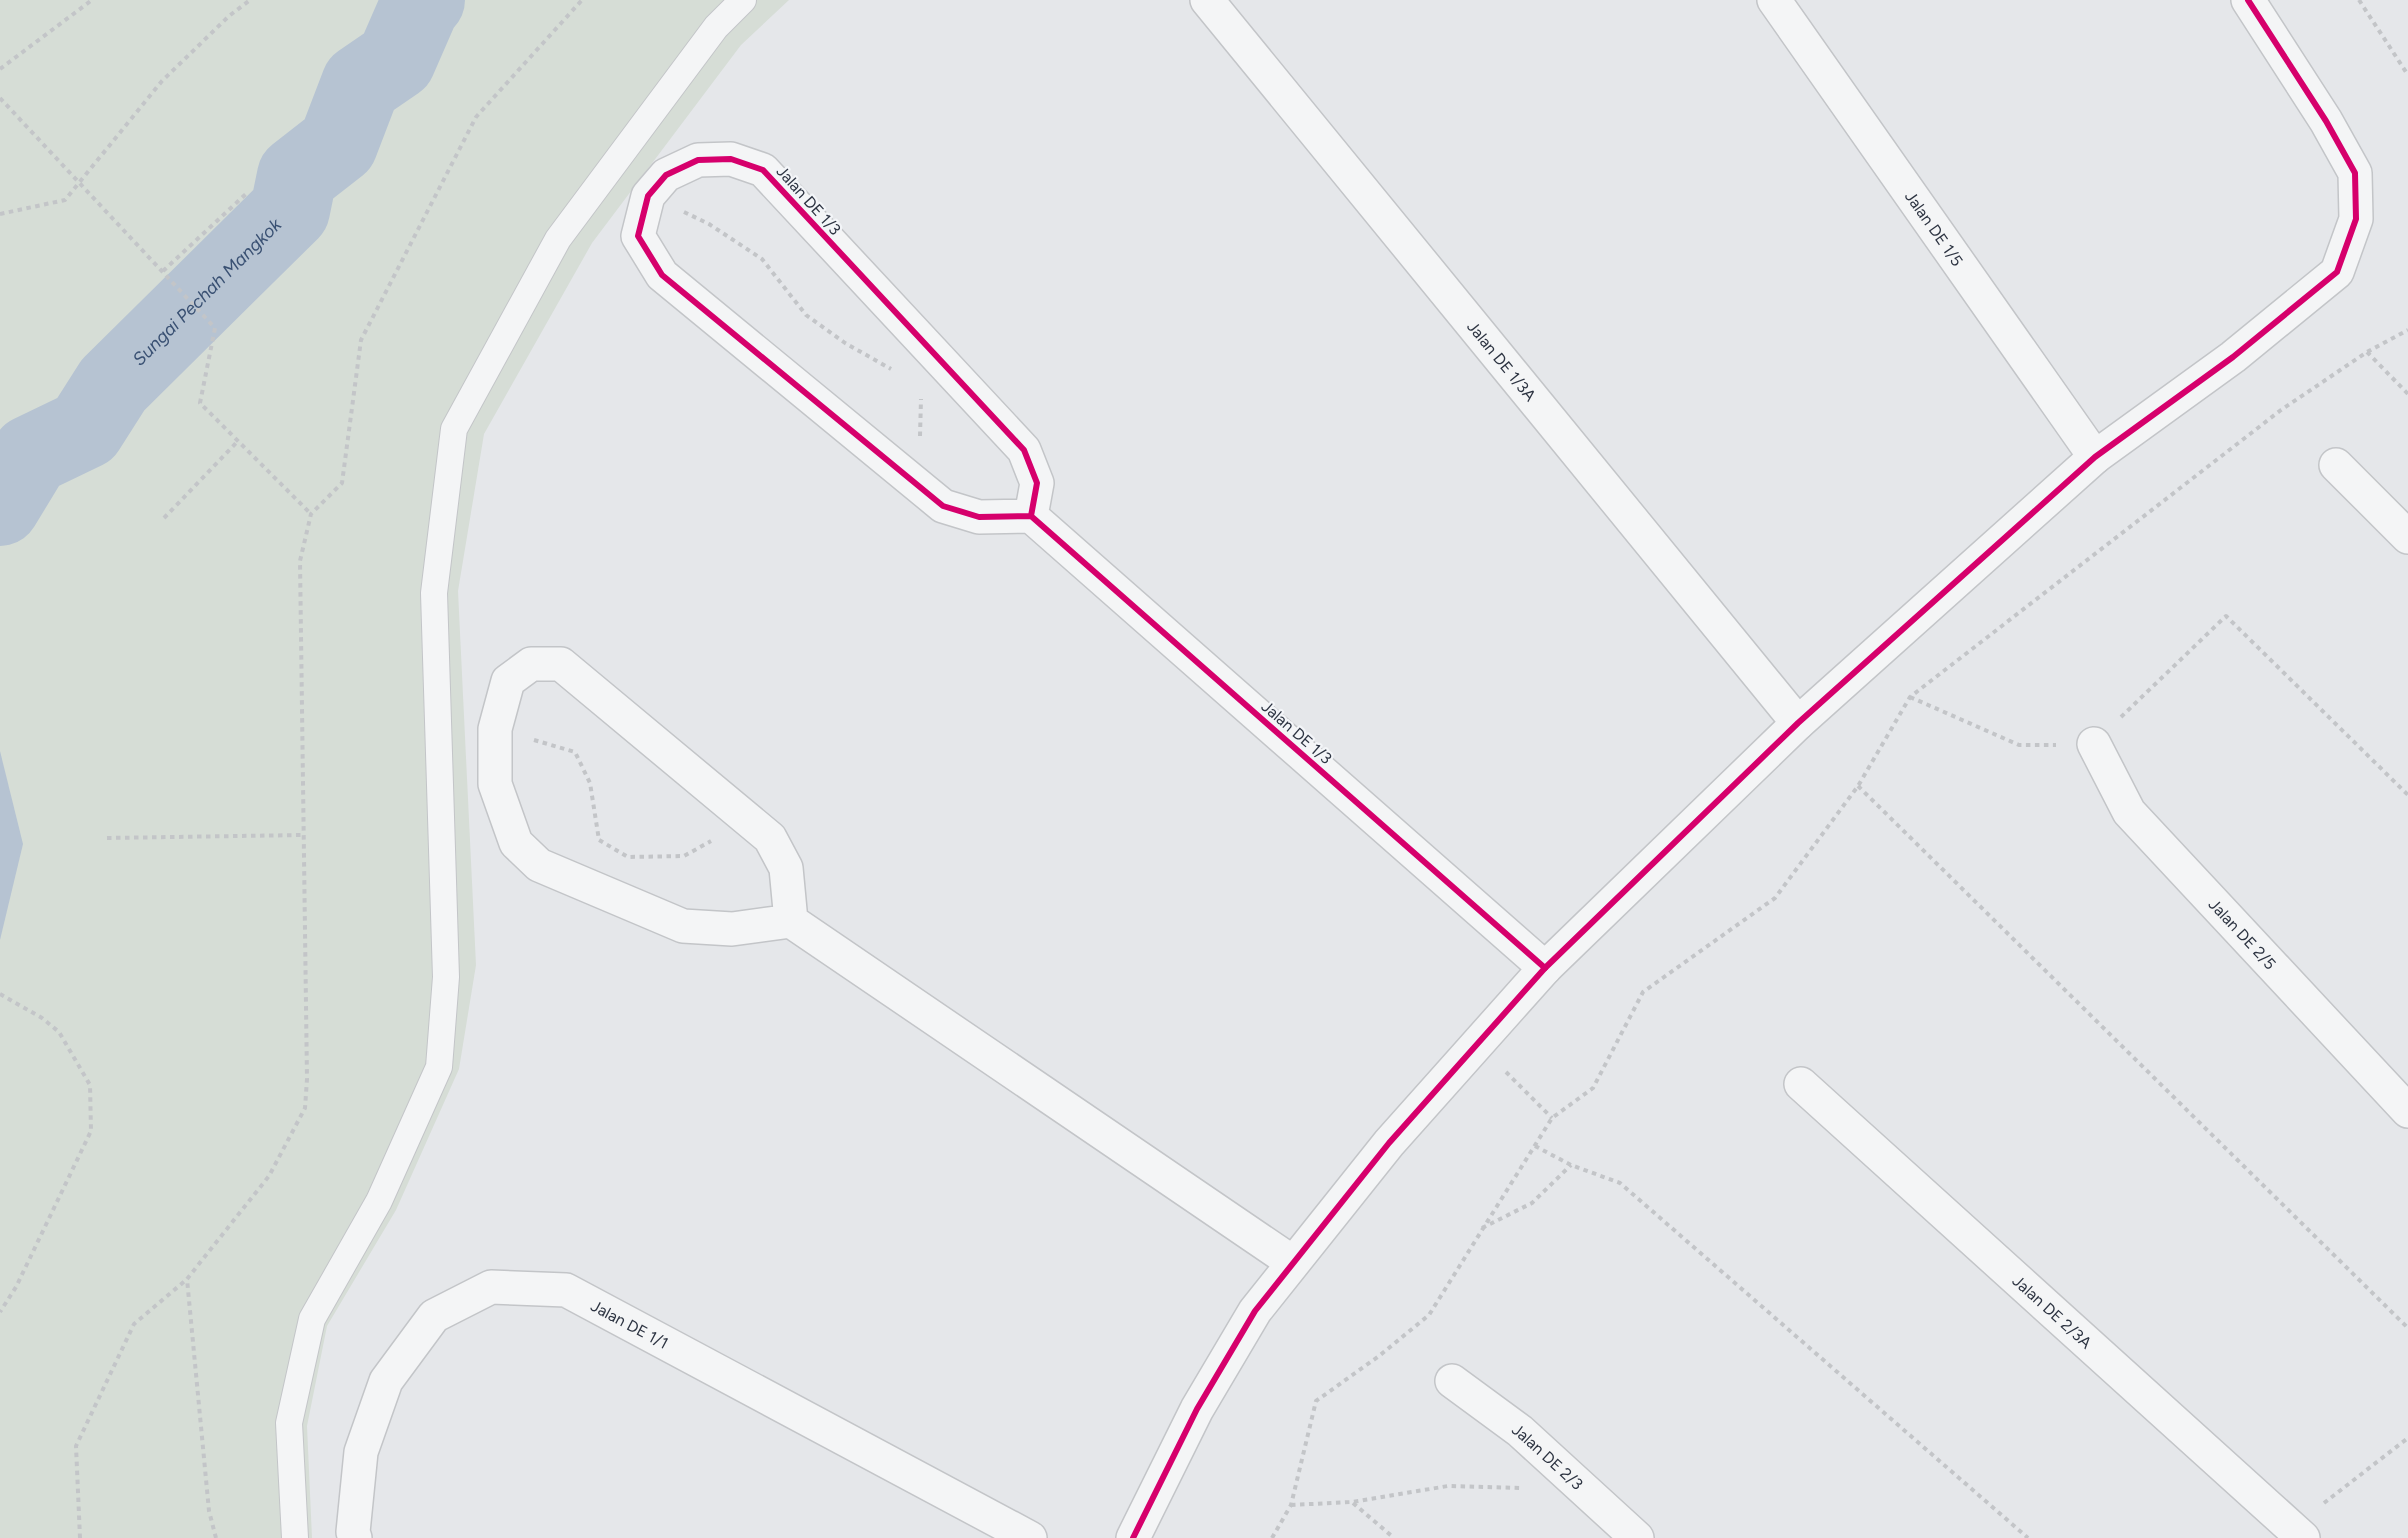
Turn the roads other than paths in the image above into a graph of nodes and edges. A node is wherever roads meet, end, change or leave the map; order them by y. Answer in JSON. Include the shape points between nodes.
{"nodes":[{"id":1,"x":743,"y":0,"type":"edge"},
{"id":2,"x":1207,"y":0,"type":"edge"},
{"id":3,"x":1774,"y":0,"type":"edge"},
{"id":4,"x":2248,"y":0,"type":"edge"},
{"id":5,"x":2095,"y":457,"type":"junction"},
{"id":6,"x":2336,"y":465,"type":"dead end"},
{"id":7,"x":1030,"y":516,"type":"junction"},
{"id":8,"x":2408,"y":537,"type":"edge"},
{"id":9,"x":1798,"y":723,"type":"junction"},
{"id":10,"x":2094,"y":744,"type":"road end"},
{"id":11,"x":791,"y":921,"type":"junction"},
{"id":12,"x":1545,"y":968,"type":"junction"},
{"id":13,"x":1801,"y":1084,"type":"dead end"},
{"id":14,"x":2408,"y":1111,"type":"edge"},
{"id":15,"x":1292,"y":1262,"type":"junction"},
{"id":16,"x":1452,"y":1381,"type":"dead end"},
{"id":17,"x":2298,"y":1533,"type":"edge"},
{"id":18,"x":295,"y":1538,"type":"edge"},
{"id":19,"x":355,"y":1538,"type":"edge"},
{"id":20,"x":1030,"y":1538,"type":"edge"},
{"id":21,"x":1133,"y":1538,"type":"edge"},
{"id":22,"x":1637,"y":1538,"type":"edge"}],
"edges":[{"from":1,"to":18,"type":"lane","via":[[716,27],[558,239],[454,429],[434,593],[446,977],[439,1067],[379,1200],[312,1319],[289,1423]]},
{"from":2,"to":9,"type":"street","name":"Jalan DE 1/3A"},
{"from":3,"to":5,"type":"street","name":"Jalan DE 1/5"},
{"from":4,"to":5,"type":"street","via":[[2355,173],[2356,219],[2337,272],[2233,357]]},
{"from":5,"to":9,"type":"street"},
{"from":6,"to":8,"type":"street"},
{"from":7,"to":7,"type":"street","name":"Jalan DE 1/3","via":[[979,518],[943,506],[662,275],[638,236],[648,196],[666,174],[698,160],[731,159],[764,170],[1024,450],[1037,483]]},
{"from":7,"to":12,"type":"street","name":"Jalan DE 1/3"},
{"from":9,"to":12,"type":"street"},
{"from":10,"to":14,"type":"street","name":"Jalan DE 2/5","via":[[2129,812]]},
{"from":11,"to":11,"type":"street","via":[[732,929],[683,926],[539,865],[516,843],[495,784],[495,729],[508,681],[531,664],[561,664],[749,820],[770,838],[786,868]]},
{"from":11,"to":15,"type":"street"},
{"from":12,"to":15,"type":"street","via":[[1389,1143]]},
{"from":13,"to":17,"type":"street","name":"Jalan DE 2/3A"},
{"from":15,"to":21,"type":"street","via":[[1255,1311],[1197,1409]]},
{"from":16,"to":22,"type":"street","name":"Jalan DE 2/3","via":[[1520,1431]]},
{"from":19,"to":20,"type":"street","name":"Jalan DE 1/1","via":[[361,1452],[386,1381],[434,1316],[491,1287],[566,1290]]}]}
